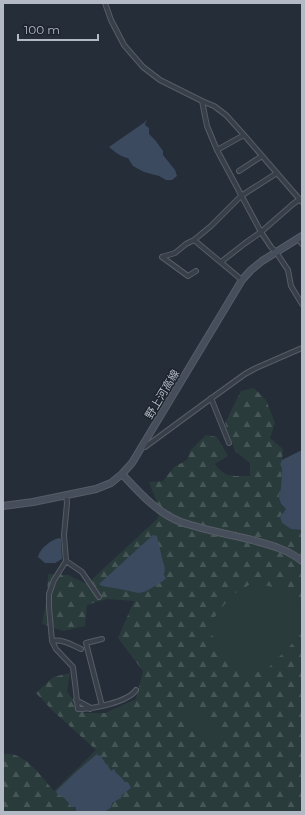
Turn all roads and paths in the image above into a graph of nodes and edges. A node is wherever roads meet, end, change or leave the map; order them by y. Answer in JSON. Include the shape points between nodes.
{"nodes":[{"id":1,"x":105,"y":3,"type":"edge"},
{"id":2,"x":202,"y":101,"type":"junction"},
{"id":3,"x":244,"y":135,"type":"junction"},
{"id":4,"x":217,"y":150,"type":"junction"},
{"id":5,"x":262,"y":156,"type":"junction"},
{"id":6,"x":239,"y":171,"type":"dead end"},
{"id":7,"x":277,"y":173,"type":"junction"},
{"id":8,"x":241,"y":196,"type":"junction"},
{"id":9,"x":301,"y":200,"type":"edge"},
{"id":10,"x":261,"y":232,"type":"junction"},
{"id":11,"x":301,"y":239,"type":"edge"},
{"id":12,"x":194,"y":240,"type":"junction"},
{"id":13,"x":276,"y":252,"type":"junction"},
{"id":14,"x":220,"y":262,"type":"junction"},
{"id":15,"x":196,"y":271,"type":"dead end"},
{"id":16,"x":242,"y":280,"type":"junction"},
{"id":17,"x":302,"y":303,"type":"edge"},
{"id":18,"x":302,"y":348,"type":"edge"},
{"id":19,"x":211,"y":398,"type":"junction"},
{"id":20,"x":229,"y":443,"type":"dead end"},
{"id":21,"x":141,"y":447,"type":"junction"},
{"id":22,"x":122,"y":474,"type":"junction"},
{"id":23,"x":66,"y":495,"type":"junction"},
{"id":24,"x":3,"y":506,"type":"edge"},
{"id":25,"x":66,"y":561,"type":"junction"},
{"id":26,"x":302,"y":561,"type":"edge"},
{"id":27,"x":99,"y":596,"type":"dead end"},
{"id":28,"x":102,"y":639,"type":"dead end"},
{"id":29,"x":52,"y":641,"type":"junction"},
{"id":30,"x":81,"y":649,"type":"dead end"},
{"id":31,"x":136,"y":690,"type":"dead end"},
{"id":32,"x":76,"y":700,"type":"junction"},
{"id":33,"x":102,"y":706,"type":"junction"},
{"id":34,"x":90,"y":708,"type":"junction"}],
"edges":[{"from":1,"to":2,"type":"street","via":[[124,45],[143,67],[160,80]]},
{"from":2,"to":3,"type":"street","via":[[226,115]]},
{"from":2,"to":4,"type":"street","via":[[207,126]]},
{"from":3,"to":4,"type":"street"},
{"from":3,"to":5,"type":"street"},
{"from":4,"to":8,"type":"street"},
{"from":5,"to":6,"type":"street"},
{"from":5,"to":7,"type":"street"},
{"from":7,"to":8,"type":"street"},
{"from":7,"to":9,"type":"street"},
{"from":8,"to":10,"type":"street"},
{"from":8,"to":12,"type":"street"},
{"from":9,"to":10,"type":"street"},
{"from":10,"to":13,"type":"street"},
{"from":10,"to":14,"type":"street"},
{"from":11,"to":13,"type":"main road","name":"野上河高線"},
{"from":12,"to":14,"type":"street"},
{"from":12,"to":15,"type":"street","via":[[175,253],[162,257],[188,276]]},
{"from":13,"to":16,"type":"main road","name":"野上河高線","via":[[262,260]]},
{"from":13,"to":17,"type":"street","via":[[288,270],[291,286]]},
{"from":14,"to":16,"type":"street"},
{"from":16,"to":21,"type":"main road","name":"野上河高線"},
{"from":18,"to":19,"type":"street","via":[[245,374]]},
{"from":19,"to":20,"type":"street"},
{"from":19,"to":21,"type":"street","via":[[145,448]]},
{"from":21,"to":22,"type":"main road","name":"野上河高線"},
{"from":22,"to":23,"type":"main road","name":"野上河高線","via":[[111,483]]},
{"from":22,"to":26,"type":"main road","via":[[164,513],[180,521],[278,547]]},
{"from":23,"to":24,"type":"main road","name":"野上河高線"},
{"from":23,"to":25,"type":"street"},
{"from":25,"to":27,"type":"street","via":[[82,572]]},
{"from":25,"to":29,"type":"street","via":[[49,594]]},
{"from":28,"to":33,"type":"street","via":[[86,643]]},
{"from":29,"to":30,"type":"street","via":[[65,642]]},
{"from":29,"to":32,"type":"street","via":[[73,667]]},
{"from":31,"to":33,"type":"street","via":[[130,696]]},
{"from":32,"to":34,"type":"street"},
{"from":32,"to":34,"type":"street","via":[[78,709]]},
{"from":33,"to":34,"type":"street"}]}
